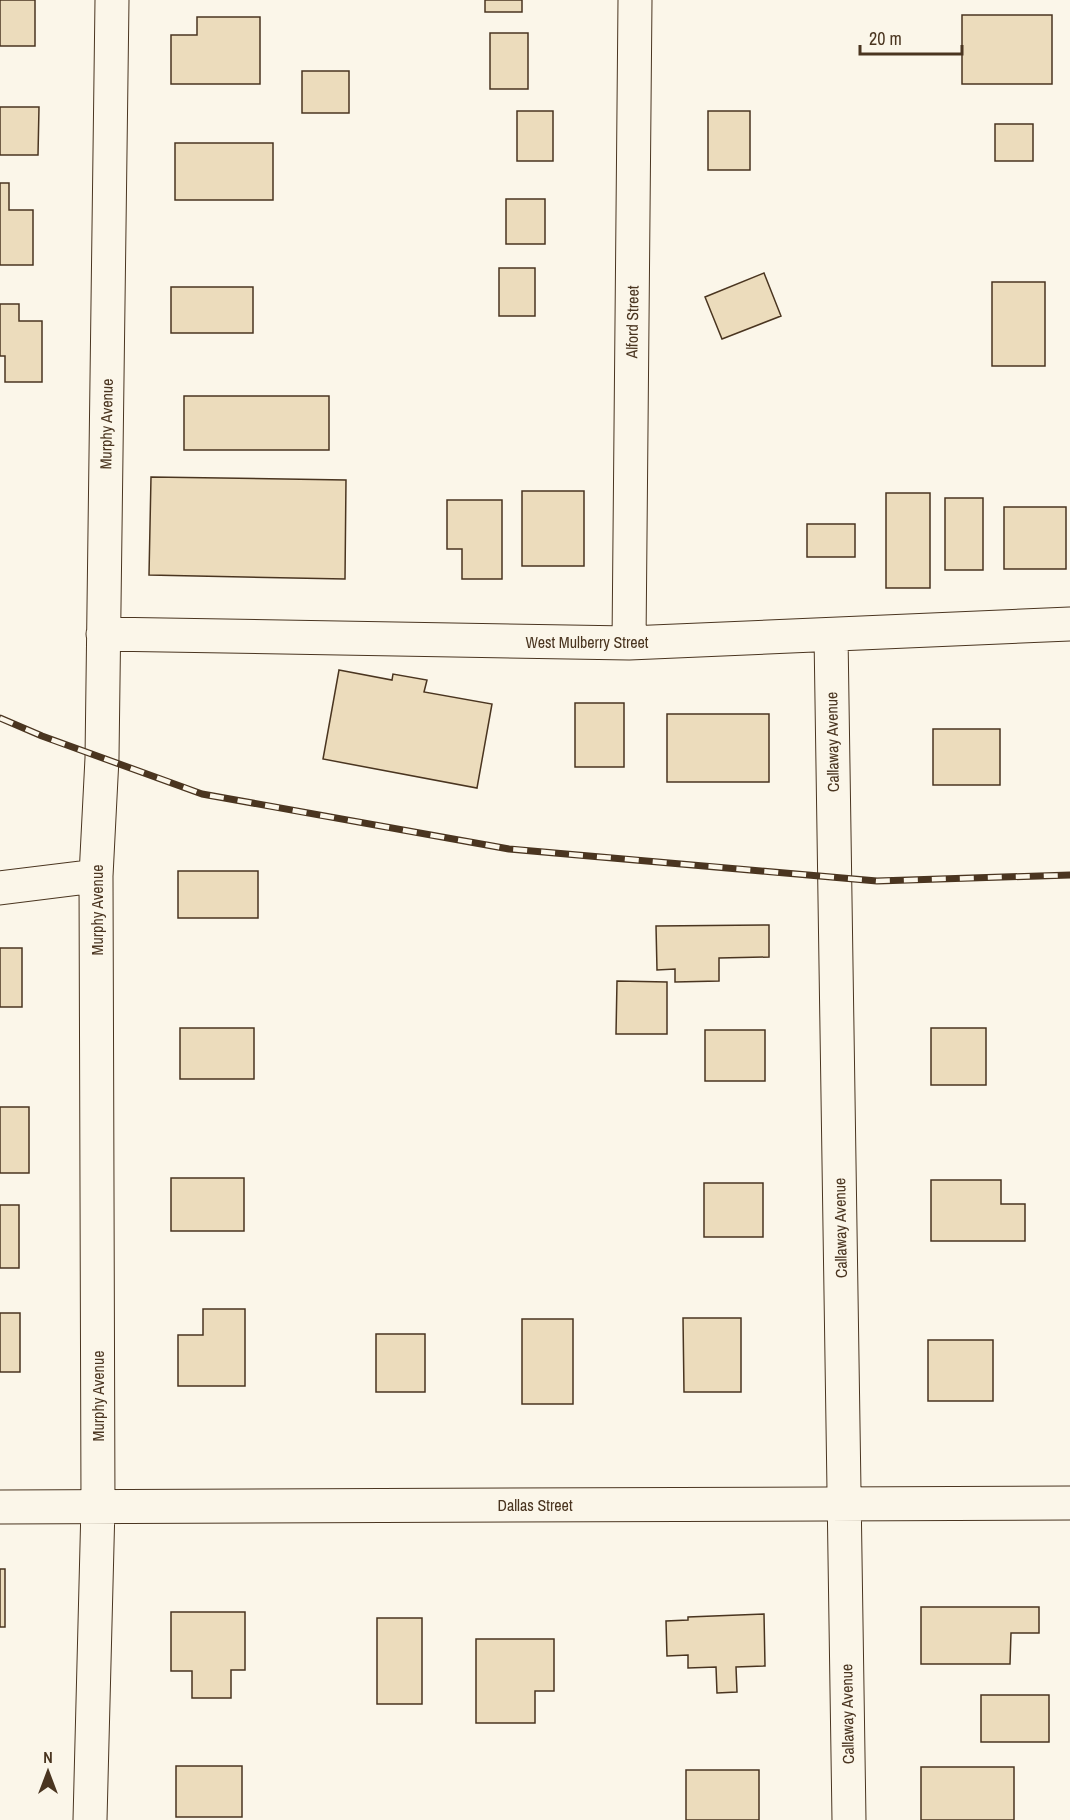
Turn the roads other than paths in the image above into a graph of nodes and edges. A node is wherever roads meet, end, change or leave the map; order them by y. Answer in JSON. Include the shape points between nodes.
{"nodes":[{"id":1,"x":111,"y":0,"type":"edge"},
{"id":2,"x":635,"y":0,"type":"edge"},
{"id":3,"x":1070,"y":624,"type":"edge"},
{"id":4,"x":103,"y":634,"type":"junction"},
{"id":5,"x":831,"y":635,"type":"junction"},
{"id":6,"x":629,"y":643,"type":"junction"},
{"id":7,"x":96,"y":876,"type":"junction"},
{"id":8,"x":0,"y":888,"type":"edge"},
{"id":9,"x":1070,"y":1503,"type":"edge"},
{"id":10,"x":844,"y":1504,"type":"junction"},
{"id":11,"x":98,"y":1506,"type":"junction"},
{"id":12,"x":0,"y":1507,"type":"edge"},
{"id":13,"x":90,"y":1820,"type":"edge"},
{"id":14,"x":849,"y":1820,"type":"edge"}],
"edges":[{"from":1,"to":4,"type":"street","name":"Murphy Avenue"},
{"from":2,"to":6,"type":"street","name":"Alford Street"},
{"from":3,"to":5,"type":"street","name":"West Mulberry Street"},
{"from":4,"to":6,"type":"street","name":"West Mulberry Street"},
{"from":4,"to":7,"type":"street","name":"Murphy Avenue"},
{"from":5,"to":6,"type":"street","name":"West Mulberry Street"},
{"from":5,"to":10,"type":"street","name":"Callaway Avenue"},
{"from":7,"to":8,"type":"street"},
{"from":7,"to":11,"type":"street","name":"Murphy Avenue"},
{"from":9,"to":10,"type":"street","name":"Dallas Street"},
{"from":10,"to":11,"type":"street","name":"Dallas Street"},
{"from":10,"to":14,"type":"street","name":"Callaway Avenue"},
{"from":11,"to":12,"type":"street","name":"Dallas Street"},
{"from":11,"to":13,"type":"street","name":"Murphy Avenue"}]}
